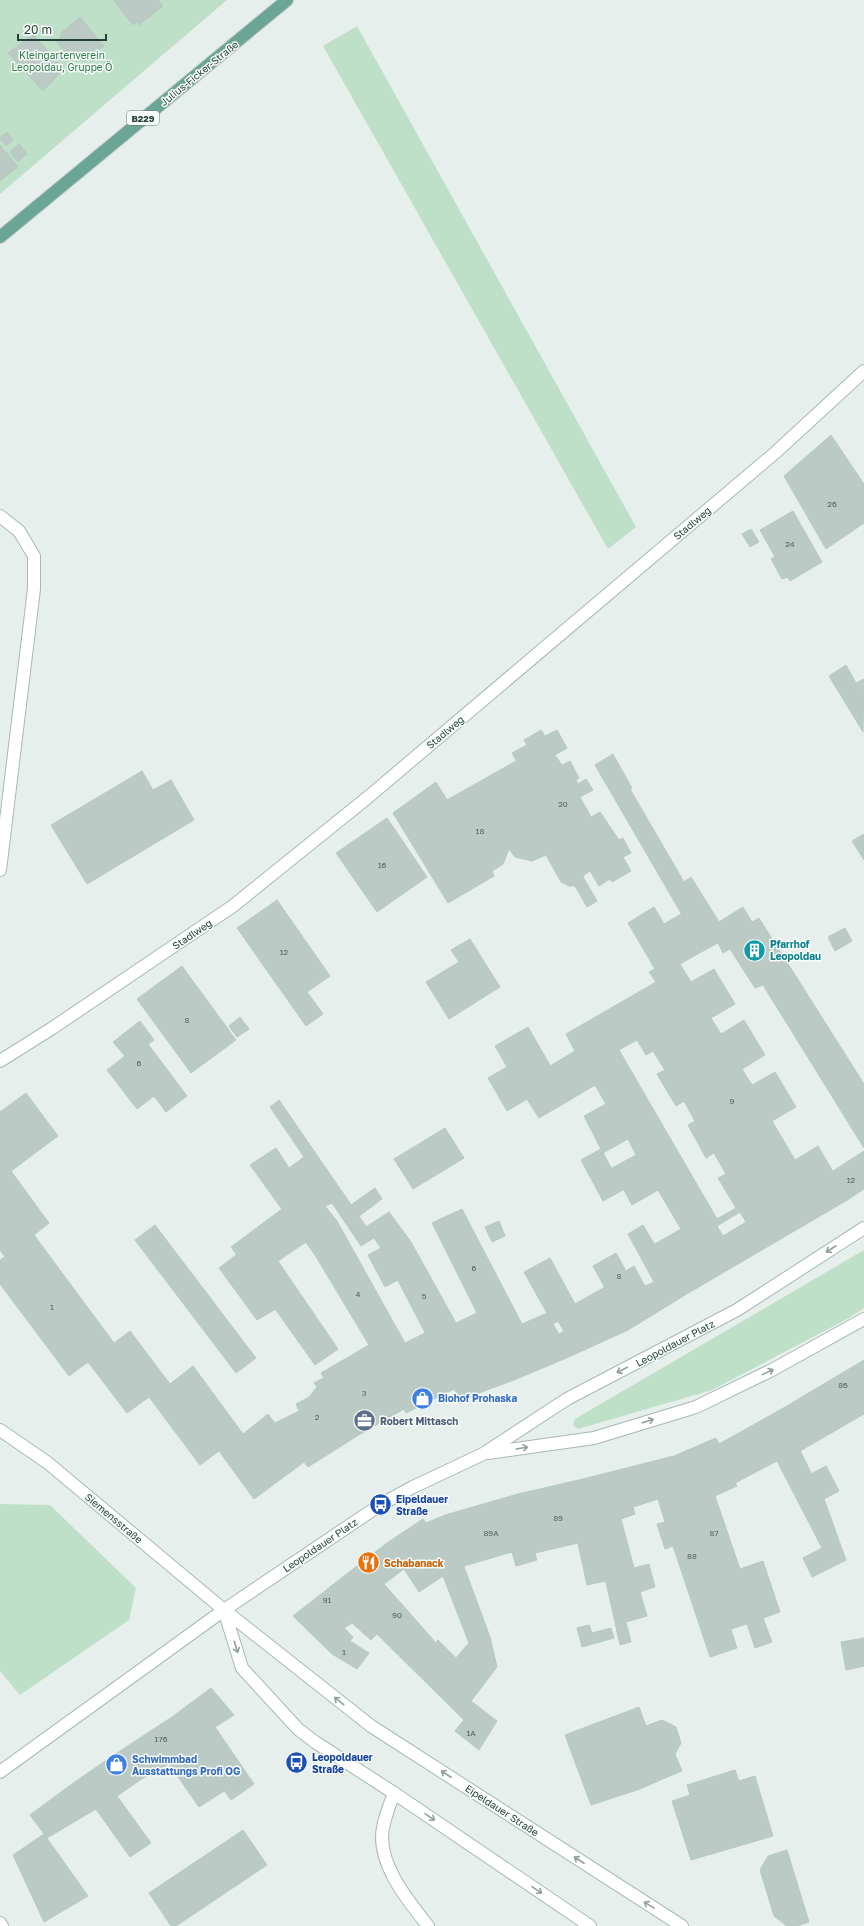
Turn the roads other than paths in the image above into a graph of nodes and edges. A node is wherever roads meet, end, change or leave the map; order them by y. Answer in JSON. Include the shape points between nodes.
{"nodes":[{"id":1,"x":287,"y":0,"type":"edge"},
{"id":2,"x":0,"y":237,"type":"edge"},
{"id":3,"x":864,"y":371,"type":"edge"},
{"id":4,"x":0,"y":516,"type":"edge"},
{"id":5,"x":0,"y":870,"type":"edge"},
{"id":6,"x":0,"y":1061,"type":"edge"},
{"id":7,"x":864,"y":1228,"type":"edge"},
{"id":8,"x":864,"y":1319,"type":"edge"},
{"id":9,"x":0,"y":1430,"type":"edge"},
{"id":10,"x":483,"y":1454,"type":"junction"},
{"id":11,"x":224,"y":1610,"type":"junction"},
{"id":12,"x":0,"y":1772,"type":"edge"},
{"id":13,"x":394,"y":1792,"type":"junction"},
{"id":14,"x":0,"y":1923,"type":"edge"},
{"id":15,"x":2,"y":1926,"type":"edge"},
{"id":16,"x":428,"y":1926,"type":"edge"},
{"id":17,"x":590,"y":1926,"type":"edge"},
{"id":18,"x":682,"y":1926,"type":"edge"}],
"edges":[{"from":1,"to":2,"type":"main road","name":"Julius-Ficker-Straße","number":"B229"},
{"from":3,"to":6,"type":"street","name":"Stadlweg","via":[[770,458],[373,793],[233,906]]},
{"from":4,"to":5,"type":"street","via":[[19,531],[34,556],[34,589]]},
{"from":7,"to":10,"type":"street","name":"Leopoldauer Platz","one_way":true,"via":[[737,1310],[567,1399]]},
{"from":10,"to":8,"type":"street","name":"Leopoldauer Platz","one_way":true,"via":[[594,1438],[696,1407],[772,1370]]},
{"from":9,"to":11,"type":"street","name":"Siemensstraße","via":[[48,1463]]},
{"from":10,"to":11,"type":"street","name":"Leopoldauer Platz","via":[[380,1504]]},
{"from":11,"to":12,"type":"street"},
{"from":11,"to":13,"type":"street","one_way":true,"via":[[242,1668],[298,1729]]},
{"from":18,"to":11,"type":"street","name":"Eipeldauer Straße","one_way":true,"via":[[371,1726]]},
{"from":13,"to":16,"type":"street","via":[[383,1829],[383,1849],[392,1875]]},
{"from":13,"to":17,"type":"street","one_way":true},
{"from":14,"to":15,"type":"street"}]}
